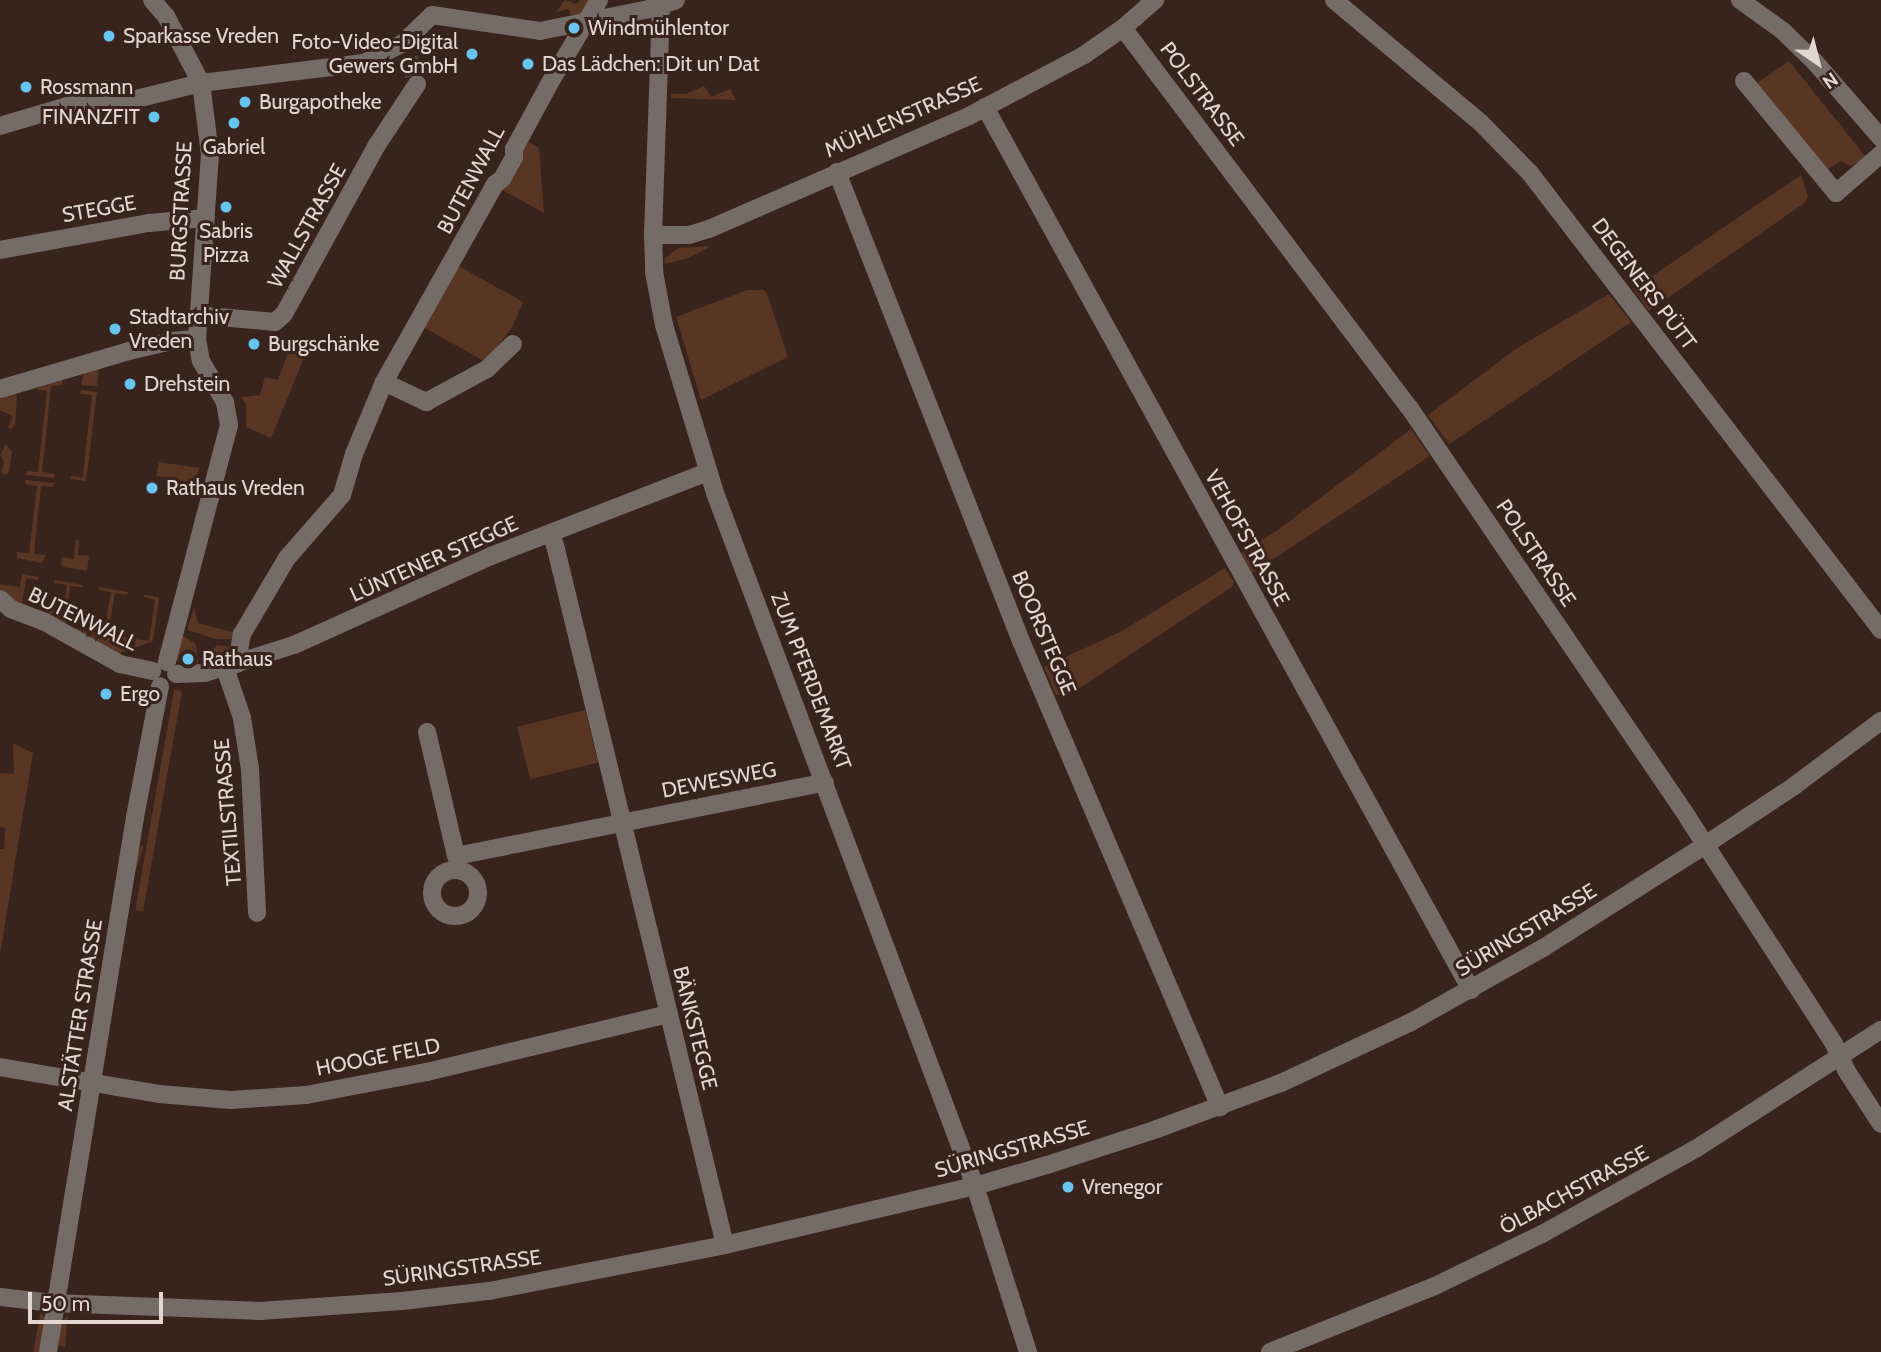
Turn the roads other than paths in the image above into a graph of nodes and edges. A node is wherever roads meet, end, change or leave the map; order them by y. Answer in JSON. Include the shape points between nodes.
{"nodes":[{"id":1,"x":152,"y":0,"type":"edge"},
{"id":2,"x":599,"y":0,"type":"edge"},
{"id":3,"x":1154,"y":0,"type":"edge"},
{"id":4,"x":1334,"y":0,"type":"edge"},
{"id":5,"x":1740,"y":0,"type":"edge"},
{"id":6,"x":668,"y":3,"type":"edge"},
{"id":7,"x":433,"y":7,"type":"edge"},
{"id":8,"x":583,"y":24,"type":"junction"},
{"id":9,"x":1123,"y":28,"type":"junction"},
{"id":10,"x":1744,"y":80,"type":"dead end"},
{"id":11,"x":201,"y":83,"type":"junction"},
{"id":12,"x":417,"y":84,"type":"dead end"},
{"id":13,"x":985,"y":107,"type":"junction"},
{"id":14,"x":0,"y":126,"type":"edge"},
{"id":15,"x":1881,"y":138,"type":"edge"},
{"id":16,"x":1881,"y":154,"type":"edge"},
{"id":17,"x":837,"y":172,"type":"junction"},
{"id":18,"x":206,"y":218,"type":"junction"},
{"id":19,"x":653,"y":235,"type":"junction"},
{"id":20,"x":0,"y":250,"type":"edge"},
{"id":21,"x":197,"y":315,"type":"junction"},
{"id":22,"x":197,"y":339,"type":"junction"},
{"id":23,"x":513,"y":344,"type":"dead end"},
{"id":24,"x":384,"y":382,"type":"junction"},
{"id":25,"x":0,"y":389,"type":"edge"},
{"id":26,"x":708,"y":472,"type":"junction"},
{"id":27,"x":550,"y":534,"type":"junction"},
{"id":28,"x":0,"y":599,"type":"edge"},
{"id":29,"x":1881,"y":630,"type":"edge"},
{"id":30,"x":231,"y":666,"type":"junction"},
{"id":31,"x":164,"y":673,"type":"junction"},
{"id":32,"x":1881,"y":721,"type":"edge"},
{"id":33,"x":427,"y":733,"type":"dead end"},
{"id":34,"x":825,"y":782,"type":"junction"},
{"id":35,"x":622,"y":821,"type":"junction"},
{"id":36,"x":1705,"y":845,"type":"junction"},
{"id":37,"x":257,"y":913,"type":"dead end"},
{"id":38,"x":1471,"y":990,"type":"junction"},
{"id":39,"x":668,"y":1014,"type":"junction"},
{"id":40,"x":1881,"y":1030,"type":"edge"},
{"id":41,"x":1840,"y":1057,"type":"junction"},
{"id":42,"x":0,"y":1066,"type":"edge"},
{"id":43,"x":92,"y":1082,"type":"junction"},
{"id":44,"x":1220,"y":1107,"type":"junction"},
{"id":45,"x":1881,"y":1124,"type":"edge"},
{"id":46,"x":975,"y":1186,"type":"junction"},
{"id":47,"x":725,"y":1245,"type":"junction"},
{"id":48,"x":0,"y":1297,"type":"edge"},
{"id":49,"x":53,"y":1303,"type":"junction"},
{"id":50,"x":48,"y":1352,"type":"edge"},
{"id":51,"x":1028,"y":1352,"type":"edge"},
{"id":52,"x":1270,"y":1352,"type":"edge"}],
"edges":[{"from":1,"to":11,"type":"street","via":[[166,16]]},
{"from":2,"to":8,"type":"street","name":"BUTENWALL"},
{"from":3,"to":9,"type":"street","name":"MÜHLENSTRASSE"},
{"from":4,"to":29,"type":"street","name":"DEGENERS PÜTT","via":[[1480,122],[1530,173]]},
{"from":5,"to":15,"type":"street","via":[[1814,61]]},
{"from":6,"to":8,"type":"street"},
{"from":6,"to":19,"type":"street","name":"ZUM PFERDEMARKT"},
{"from":7,"to":8,"type":"street","via":[[506,28],[540,31]]},
{"from":7,"to":11,"type":"street","via":[[406,51],[355,64]]},
{"from":8,"to":24,"type":"street","name":"BUTENWALL","via":[[502,179],[495,184]]},
{"from":9,"to":13,"type":"street","name":"MÜHLENSTRASSE"},
{"from":9,"to":36,"type":"street","name":"POLSTRASSE","via":[[1409,407]]},
{"from":10,"to":16,"type":"street","via":[[1836,194]]},
{"from":11,"to":14,"type":"street","via":[[132,100],[67,106]]},
{"from":11,"to":18,"type":"street","name":"BURGSTRASSE","via":[[209,154]]},
{"from":12,"to":21,"type":"street","name":"WALLSTRASSE","via":[[377,145],[284,314],[275,322]]},
{"from":13,"to":17,"type":"street","name":"MÜHLENSTRASSE"},
{"from":13,"to":38,"type":"street","name":"VEHOFSTRASSE"},
{"from":17,"to":19,"type":"street","name":"MÜHLENSTRASSE","via":[[709,229],[689,235]]},
{"from":17,"to":44,"type":"street","name":"BOORSTEGGE","via":[[1021,641]]},
{"from":18,"to":20,"type":"street","name":"STEGGE","via":[[149,223]]},
{"from":18,"to":21,"type":"street","name":"BURGSTRASSE"},
{"from":19,"to":26,"type":"street","name":"ZUM PFERDEMARKT","via":[[664,325]]},
{"from":21,"to":22,"type":"street","name":"BURGSTRASSE"},
{"from":22,"to":25,"type":"street","via":[[141,348]]},
{"from":22,"to":31,"type":"street","name":"BURGSTRASSE","via":[[201,361],[225,401],[229,425]]},
{"from":23,"to":24,"type":"street","via":[[487,369],[426,402]]},
{"from":24,"to":30,"type":"street","name":"BUTENWALL","via":[[342,495],[286,558],[242,634]]},
{"from":26,"to":27,"type":"street","name":"LÜNTENER STEGGE"},
{"from":26,"to":34,"type":"street","name":"ZUM PFERDEMARKT"},
{"from":27,"to":30,"type":"street","name":"LÜNTENER STEGGE","via":[[491,556],[349,622]]},
{"from":27,"to":35,"type":"street","name":"BÄNKSTEGGE"},
{"from":28,"to":31,"type":"street","name":"BUTENWALL","via":[[10,609],[43,621],[120,664]]},
{"from":30,"to":31,"type":"street","name":"LÜNTENER STEGGE"},
{"from":30,"to":37,"type":"street","name":"TEXTILSTRASSE","via":[[250,769]]},
{"from":31,"to":43,"type":"street","name":"ALSTÄTTER STRASSE","via":[[135,817]]},
{"from":32,"to":36,"type":"street","name":"SÜRINGSTRASSE"},
{"from":33,"to":35,"type":"street","via":[[458,863]]},
{"from":34,"to":35,"type":"street","name":"DEWESWEG"},
{"from":34,"to":46,"type":"street","name":"ZUM PFERDEMARKT"},
{"from":35,"to":39,"type":"street","name":"BÄNKSTEGGE"},
{"from":36,"to":38,"type":"street","name":"SÜRINGSTRASSE"},
{"from":36,"to":41,"type":"street","name":"POLSTRASSE"},
{"from":38,"to":44,"type":"street","name":"SÜRINGSTRASSE","via":[[1344,1055]]},
{"from":39,"to":43,"type":"street","name":"HOOGE FELD","via":[[427,1072],[306,1095],[231,1100]]},
{"from":39,"to":47,"type":"street","name":"BÄNKSTEGGE"},
{"from":40,"to":41,"type":"street","name":"ÖLBACHSTRASSE"},
{"from":41,"to":45,"type":"street","name":"POLSTRASSE"},
{"from":41,"to":52,"type":"street","name":"ÖLBACHSTRASSE","via":[[1697,1148],[1542,1234],[1435,1286]]},
{"from":42,"to":43,"type":"street","name":"HOOGE FELD"},
{"from":43,"to":49,"type":"street","name":"ALSTÄTTER STRASSE"},
{"from":44,"to":46,"type":"street","name":"SÜRINGSTRASSE"},
{"from":46,"to":47,"type":"street","name":"SÜRINGSTRASSE"},
{"from":46,"to":51,"type":"street","name":"ZUM PFERDEMARKT"},
{"from":47,"to":49,"type":"street","name":"SÜRINGSTRASSE","via":[[503,1289],[402,1301],[260,1311]]},
{"from":48,"to":49,"type":"street","name":"SÜRINGSTRASSE"},
{"from":49,"to":50,"type":"street","name":"ALSTÄTTER STRASSE"}]}
